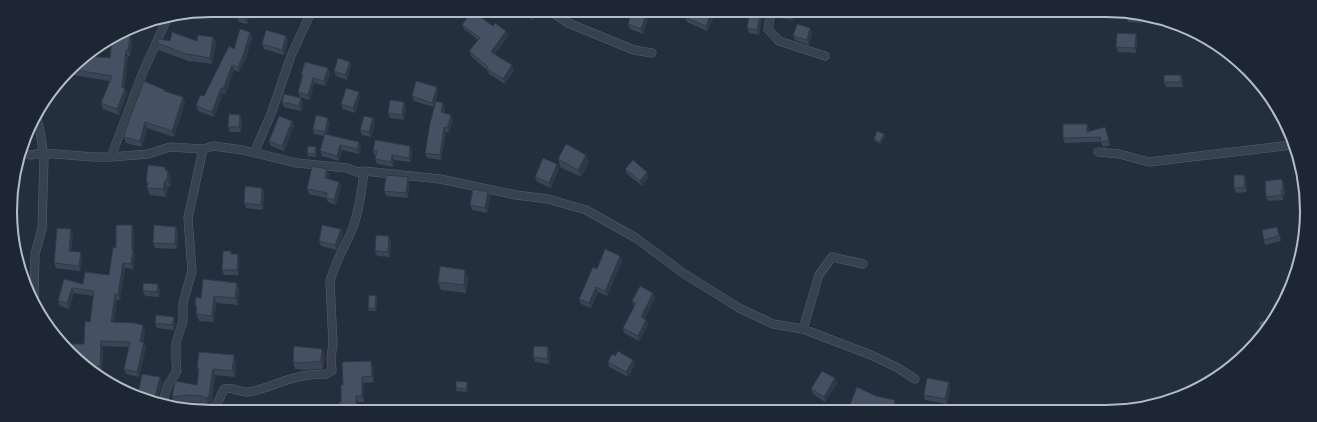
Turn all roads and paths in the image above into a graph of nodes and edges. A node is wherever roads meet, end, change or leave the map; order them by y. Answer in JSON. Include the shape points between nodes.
{"nodes":[{"id":1,"x":309,"y":17,"type":"edge"},
{"id":2,"x":559,"y":17,"type":"edge"},
{"id":3,"x":770,"y":17,"type":"edge"},
{"id":4,"x":165,"y":23,"type":"edge"},
{"id":5,"x":652,"y":53,"type":"dead end"},
{"id":6,"x":825,"y":56,"type":"dead end"},
{"id":7,"x":38,"y":123,"type":"edge"},
{"id":8,"x":1289,"y":145,"type":"edge"},
{"id":9,"x":203,"y":149,"type":"junction"},
{"id":10,"x":1098,"y":152,"type":"dead end"},
{"id":11,"x":42,"y":153,"type":"junction"},
{"id":12,"x":254,"y":153,"type":"junction"},
{"id":13,"x":26,"y":154,"type":"edge"},
{"id":14,"x":111,"y":157,"type":"junction"},
{"id":15,"x":364,"y":171,"type":"junction"},
{"id":16,"x":863,"y":264,"type":"dead end"},
{"id":17,"x":34,"y":290,"type":"edge"},
{"id":18,"x":803,"y":329,"type":"junction"},
{"id":19,"x":915,"y":379,"type":"dead end"},
{"id":20,"x":164,"y":399,"type":"edge"},
{"id":21,"x":216,"y":405,"type":"edge"}],
"edges":[{"from":1,"to":12,"type":"street"},
{"from":2,"to":5,"type":"street","via":[[634,50]]},
{"from":3,"to":6,"type":"street","via":[[768,28],[779,41]]},
{"from":4,"to":14,"type":"street","via":[[143,72]]},
{"from":7,"to":11,"type":"street"},
{"from":8,"to":10,"type":"street","via":[[1148,162],[1119,154]]},
{"from":9,"to":12,"type":"street","via":[[213,146]]},
{"from":9,"to":14,"type":"street","via":[[170,147],[148,154]]},
{"from":9,"to":20,"type":"street","via":[[188,218],[192,271],[183,303],[183,321],[176,343],[177,371],[168,385]]},
{"from":11,"to":13,"type":"street"},
{"from":11,"to":14,"type":"street"},
{"from":11,"to":17,"type":"street","via":[[42,229],[35,254]]},
{"from":12,"to":15,"type":"street","via":[[296,163]]},
{"from":15,"to":18,"type":"street","via":[[440,179],[548,199],[586,210],[636,238],[683,273],[739,308],[773,324]]},
{"from":15,"to":21,"type":"street","via":[[353,226],[330,282],[332,371],[327,374],[289,379],[256,391],[224,389]]},
{"from":16,"to":18,"type":"street","via":[[832,257],[819,275]]},
{"from":18,"to":19,"type":"street","via":[[870,355]]}]}
